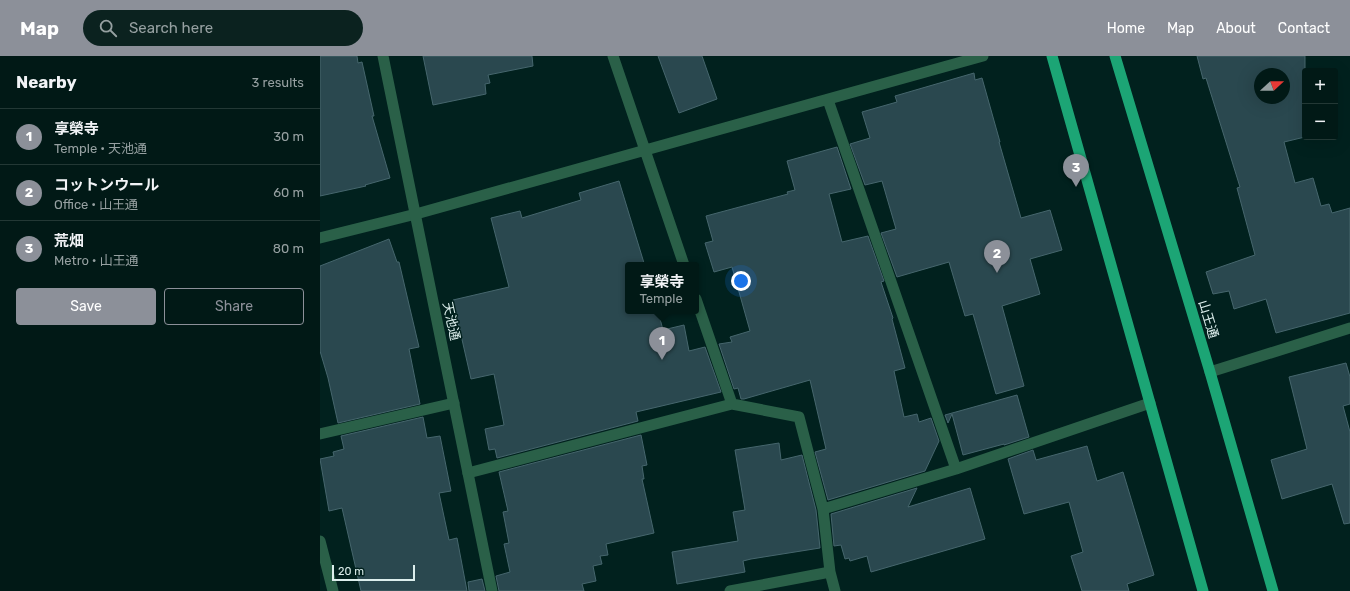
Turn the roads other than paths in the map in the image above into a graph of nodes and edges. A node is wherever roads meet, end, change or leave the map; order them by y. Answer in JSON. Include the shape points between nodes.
{"nodes":[{"id":1,"x":383,"y":56,"type":"edge"},
{"id":2,"x":613,"y":56,"type":"edge"},
{"id":3,"x":983,"y":56,"type":"edge"},
{"id":4,"x":1052,"y":56,"type":"edge"},
{"id":5,"x":1115,"y":56,"type":"edge"},
{"id":6,"x":828,"y":100,"type":"junction"},
{"id":7,"x":645,"y":150,"type":"junction"},
{"id":8,"x":416,"y":214,"type":"junction"},
{"id":9,"x":320,"y":238,"type":"edge"},
{"id":10,"x":683,"y":262,"type":"edge"},
{"id":11,"x":699,"y":308,"type":"edge"},
{"id":12,"x":1350,"y":328,"type":"edge"},
{"id":13,"x":1210,"y":372,"type":"junction"},
{"id":14,"x":454,"y":403,"type":"junction"},
{"id":15,"x":1150,"y":403,"type":"junction"},
{"id":16,"x":732,"y":404,"type":"junction"},
{"id":17,"x":320,"y":434,"type":"edge"},
{"id":18,"x":956,"y":469,"type":"junction"},
{"id":19,"x":468,"y":473,"type":"junction"},
{"id":20,"x":823,"y":508,"type":"junction"},
{"id":21,"x":320,"y":541,"type":"edge"},
{"id":22,"x":830,"y":572,"type":"junction"},
{"id":23,"x":333,"y":591,"type":"edge"},
{"id":24,"x":492,"y":591,"type":"edge"},
{"id":25,"x":730,"y":591,"type":"edge"},
{"id":26,"x":835,"y":591,"type":"edge"},
{"id":27,"x":1203,"y":591,"type":"edge"},
{"id":28,"x":1273,"y":591,"type":"edge"}],
"edges":[{"from":1,"to":8,"type":"street","name":"天池通"},
{"from":2,"to":7,"type":"street"},
{"from":3,"to":6,"type":"street"},
{"from":4,"to":15,"type":"main road"},
{"from":5,"to":13,"type":"main road","name":"山王通"},
{"from":6,"to":7,"type":"street"},
{"from":6,"to":18,"type":"street"},
{"from":7,"to":8,"type":"street"},
{"from":7,"to":10,"type":"street"},
{"from":8,"to":9,"type":"street"},
{"from":8,"to":14,"type":"street","name":"天池通"},
{"from":11,"to":16,"type":"street"},
{"from":12,"to":13,"type":"street"},
{"from":13,"to":28,"type":"main road","name":"山王通"},
{"from":14,"to":17,"type":"street"},
{"from":14,"to":19,"type":"street","name":"天池通"},
{"from":15,"to":18,"type":"street"},
{"from":15,"to":27,"type":"main road"},
{"from":16,"to":19,"type":"street"},
{"from":16,"to":20,"type":"street","via":[[799,417]]},
{"from":18,"to":20,"type":"street"},
{"from":19,"to":24,"type":"street","name":"天池通"},
{"from":20,"to":22,"type":"street"},
{"from":21,"to":23,"type":"street"},
{"from":22,"to":25,"type":"street"},
{"from":22,"to":26,"type":"street"}]}
